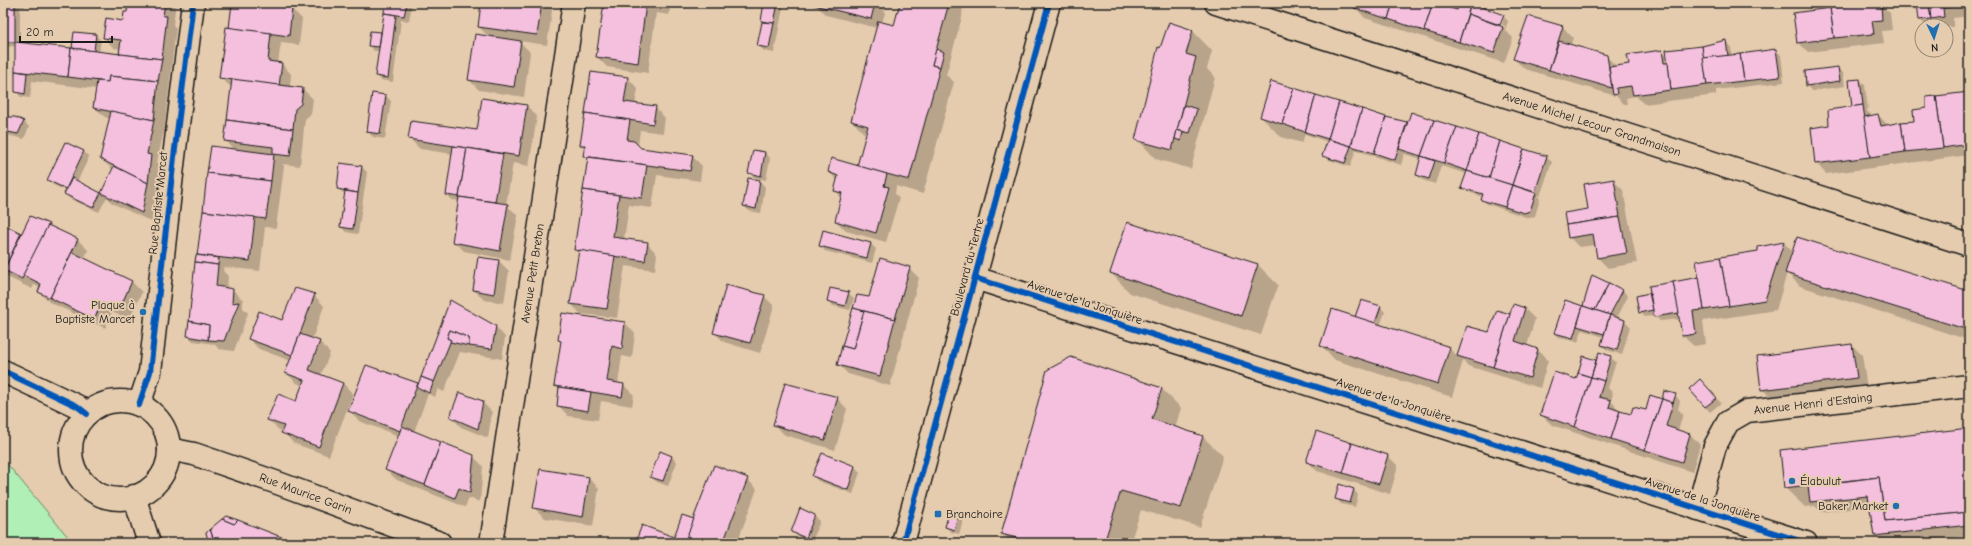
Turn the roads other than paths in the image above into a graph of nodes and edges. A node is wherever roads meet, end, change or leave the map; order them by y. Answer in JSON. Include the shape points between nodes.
{"nodes":[{"id":1,"x":193,"y":3,"type":"edge"},
{"id":2,"x":574,"y":3,"type":"edge"},
{"id":3,"x":1049,"y":3,"type":"edge"},
{"id":4,"x":1216,"y":3,"type":"edge"},
{"id":5,"x":1969,"y":246,"type":"edge"},
{"id":6,"x":975,"y":278,"type":"junction"},
{"id":7,"x":3,"y":371,"type":"edge"},
{"id":8,"x":1969,"y":386,"type":"edge"},
{"id":9,"x":139,"y":405,"type":"junction"},
{"id":10,"x":87,"y":414,"type":"junction"},
{"id":11,"x":169,"y":449,"type":"junction"},
{"id":12,"x":134,"y":496,"type":"junction"},
{"id":13,"x":1698,"y":509,"type":"junction"},
{"id":14,"x":902,"y":541,"type":"edge"},
{"id":15,"x":149,"y":543,"type":"edge"},
{"id":16,"x":440,"y":543,"type":"edge"},
{"id":17,"x":491,"y":543,"type":"edge"},
{"id":18,"x":1806,"y":543,"type":"edge"}],
"edges":[{"from":1,"to":9,"type":"street","name":"Rue Baptiste Marcet","via":[[150,372]]},
{"from":2,"to":17,"type":"street","name":"Avenue Petit Breton"},
{"from":3,"to":6,"type":"street","name":"Boulevard du Tertre"},
{"from":4,"to":5,"type":"street","name":"Avenue Michel Lecour Grandmaison"},
{"from":6,"to":13,"type":"street","name":"Avenue de la Jonquière"},
{"from":6,"to":14,"type":"street","name":"Boulevard du Tertre"},
{"from":7,"to":10,"type":"street","via":[[77,406]]},
{"from":8,"to":13,"type":"street","name":"Avenue Henri d'Estaing","via":[[1747,411],[1728,422],[1715,446]]},
{"from":9,"to":10,"type":"street","via":[[124,401],[109,402],[99,405]]},
{"from":9,"to":11,"type":"street","via":[[152,412],[162,424]]},
{"from":10,"to":12,"type":"street","via":[[77,428],[72,443],[73,460],[79,476],[90,488],[105,496]]},
{"from":11,"to":12,"type":"street","via":[[161,477],[151,488]]},
{"from":11,"to":16,"type":"street","name":"Rue Maurice Garin","via":[[194,454],[275,482]]},
{"from":12,"to":15,"type":"street"},
{"from":13,"to":18,"type":"street","name":"Avenue de la Jonquière"}]}
